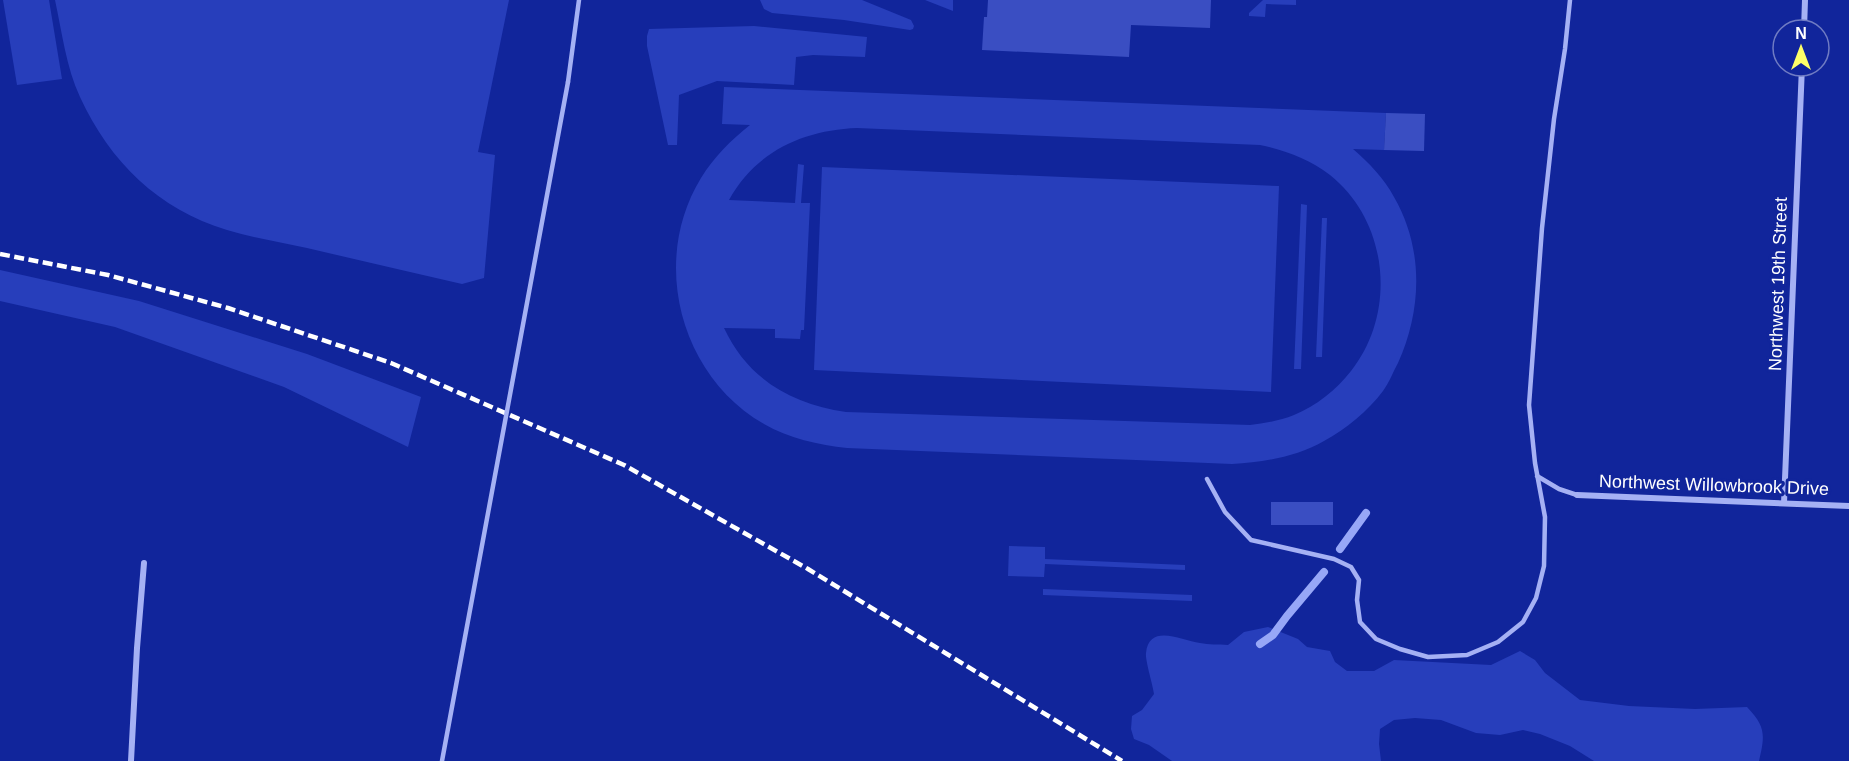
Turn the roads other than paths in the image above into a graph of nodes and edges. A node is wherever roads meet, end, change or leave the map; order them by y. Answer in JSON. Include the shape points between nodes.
{"nodes":[{"id":1,"x":579,"y":0,"type":"edge"},
{"id":2,"x":1570,"y":0,"type":"edge"},
{"id":3,"x":1805,"y":0,"type":"edge"},
{"id":4,"x":1804,"y":18,"type":"edge"},
{"id":5,"x":1802,"y":78,"type":"edge"},
{"id":6,"x":1537,"y":476,"type":"junction"},
{"id":7,"x":1207,"y":479,"type":"dead end"},
{"id":8,"x":1577,"y":495,"type":"joint"},
{"id":9,"x":1784,"y":503,"type":"junction"},
{"id":10,"x":1849,"y":506,"type":"edge"},
{"id":11,"x":144,"y":563,"type":"dead end"},
{"id":12,"x":131,"y":761,"type":"edge"},
{"id":13,"x":442,"y":761,"type":"edge"}],
"edges":[{"from":1,"to":13,"type":"lane","bridge":true,"via":[[568,82]]},
{"from":2,"to":6,"type":"lane","via":[[1542,228],[1531,364],[1529,405]]},
{"from":3,"to":4,"type":"street"},
{"from":5,"to":9,"type":"street","name":"Northwest 19th Street"},
{"from":6,"to":7,"type":"lane","via":[[1545,517],[1544,566],[1536,598],[1523,622],[1498,642],[1467,655],[1428,657],[1376,639],[1360,622],[1359,580],[1351,567],[1334,559],[1251,540],[1225,512]]},
{"from":6,"to":8,"type":"lane"},
{"from":8,"to":9,"type":"street","name":"Northwest Willowbrook Drive"},
{"from":9,"to":10,"type":"street","name":"Northwest Willowbrook Drive"},
{"from":11,"to":12,"type":"street"}]}
